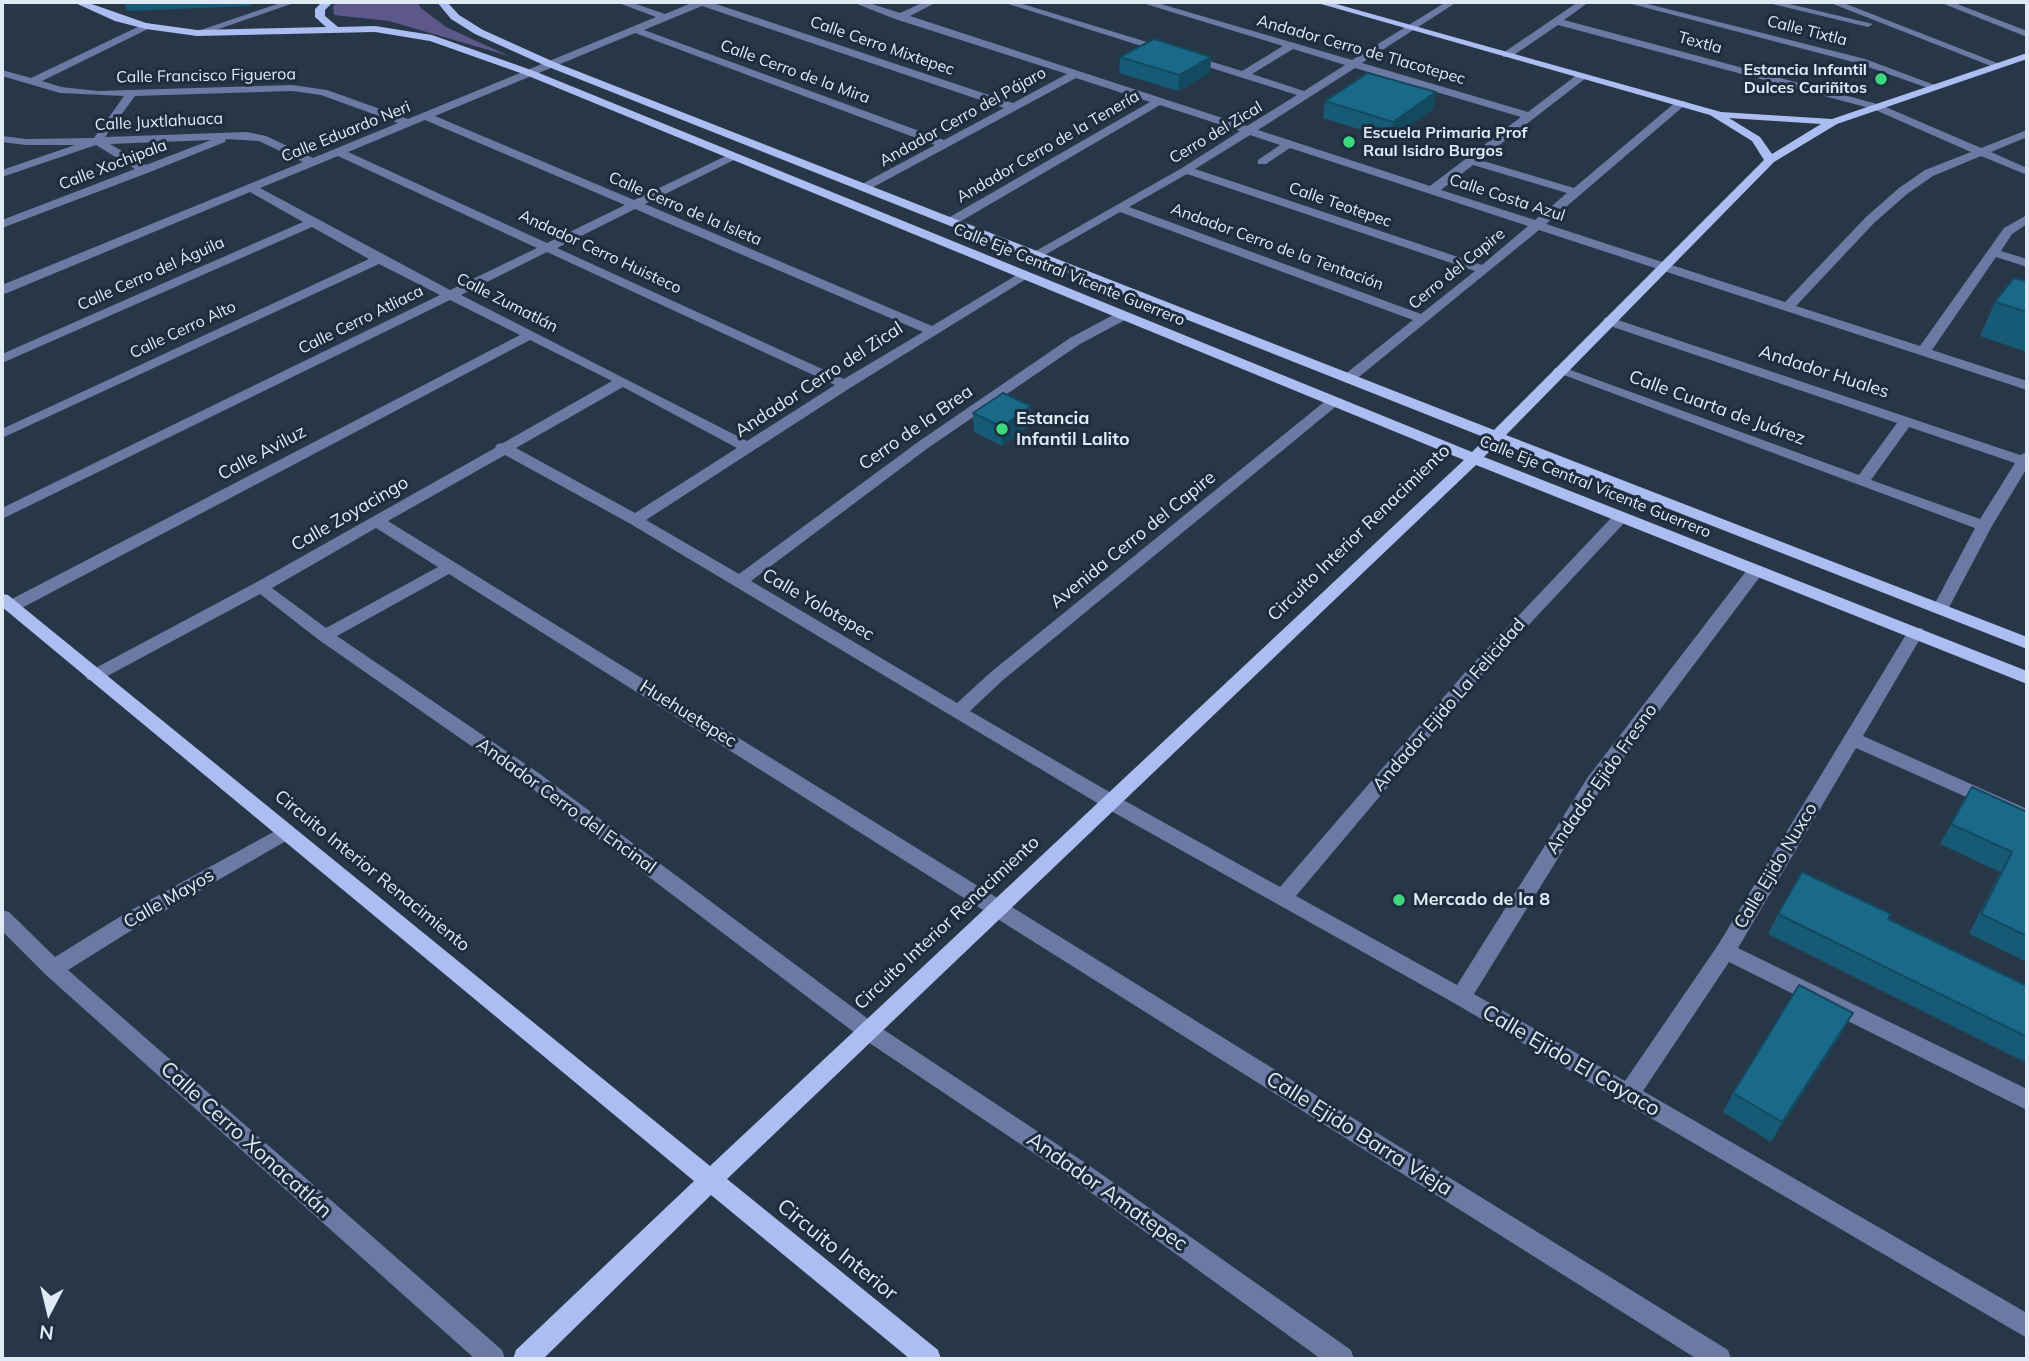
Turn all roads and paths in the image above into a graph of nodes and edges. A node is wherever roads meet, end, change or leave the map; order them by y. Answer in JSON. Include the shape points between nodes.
{"nodes":[{"id":1,"x":78,"y":2,"type":"edge"},
{"id":2,"x":292,"y":2,"type":"edge"},
{"id":3,"x":328,"y":2,"type":"edge"},
{"id":4,"x":442,"y":2,"type":"edge"},
{"id":5,"x":621,"y":2,"type":"edge"},
{"id":6,"x":701,"y":2,"type":"edge"},
{"id":7,"x":857,"y":2,"type":"edge"},
{"id":8,"x":932,"y":2,"type":"edge"},
{"id":9,"x":1007,"y":2,"type":"edge"},
{"id":10,"x":1143,"y":2,"type":"edge"},
{"id":11,"x":1434,"y":2,"type":"edge"},
{"id":12,"x":1584,"y":2,"type":"edge"},
{"id":13,"x":1629,"y":2,"type":"edge"},
{"id":14,"x":1769,"y":2,"type":"edge"},
{"id":15,"x":1833,"y":2,"type":"edge"},
{"id":16,"x":1944,"y":2,"type":"edge"},
{"id":17,"x":1328,"y":3,"type":"edge"},
{"id":18,"x":1449,"y":3,"type":"edge"},
{"id":19,"x":665,"y":17,"type":"junction"},
{"id":20,"x":899,"y":17,"type":"junction"},
{"id":21,"x":1555,"y":21,"type":"junction"},
{"id":22,"x":146,"y":26,"type":"junction"},
{"id":23,"x":1896,"y":28,"type":"junction"},
{"id":24,"x":334,"y":29,"type":"junction"},
{"id":25,"x":633,"y":29,"type":"junction"},
{"id":26,"x":1411,"y":29,"type":"junction"},
{"id":27,"x":197,"y":33,"type":"junction"},
{"id":28,"x":2027,"y":34,"type":"edge"},
{"id":29,"x":1291,"y":46,"type":"junction"},
{"id":30,"x":1507,"y":55,"type":"junction"},
{"id":31,"x":2027,"y":56,"type":"edge"},
{"id":32,"x":550,"y":64,"type":"junction"},
{"id":33,"x":1355,"y":65,"type":"junction"},
{"id":34,"x":2000,"y":66,"type":"junction"},
{"id":35,"x":2,"y":73,"type":"edge"},
{"id":36,"x":530,"y":73,"type":"junction"},
{"id":37,"x":1075,"y":74,"type":"junction"},
{"id":38,"x":1243,"y":75,"type":"junction"},
{"id":39,"x":1582,"y":76,"type":"junction"},
{"id":40,"x":30,"y":83,"type":"junction"},
{"id":41,"x":1935,"y":87,"type":"junction"},
{"id":42,"x":131,"y":94,"type":"junction"},
{"id":43,"x":1307,"y":95,"type":"junction"},
{"id":44,"x":1159,"y":101,"type":"junction"},
{"id":45,"x":1681,"y":103,"type":"junction"},
{"id":46,"x":1013,"y":107,"type":"junction"},
{"id":47,"x":1877,"y":107,"type":"junction"},
{"id":48,"x":1714,"y":113,"type":"junction"},
{"id":49,"x":426,"y":116,"type":"junction"},
{"id":50,"x":1529,"y":116,"type":"junction"},
{"id":51,"x":1833,"y":122,"type":"junction"},
{"id":52,"x":409,"y":123,"type":"junction"},
{"id":53,"x":1250,"y":131,"type":"junction"},
{"id":54,"x":2027,"y":133,"type":"edge"},
{"id":55,"x":234,"y":135,"type":"junction"},
{"id":56,"x":2,"y":139,"type":"edge"},
{"id":57,"x":97,"y":141,"type":"junction"},
{"id":58,"x":1290,"y":144,"type":"junction"},
{"id":59,"x":946,"y":145,"type":"junction"},
{"id":60,"x":1980,"y":151,"type":"junction"},
{"id":61,"x":340,"y":152,"type":"junction"},
{"id":62,"x":734,"y":156,"type":"junction"},
{"id":63,"x":1770,"y":160,"type":"junction"},
{"id":64,"x":1472,"y":161,"type":"junction"},
{"id":65,"x":313,"y":162,"type":"junction"},
{"id":66,"x":1262,"y":162,"type":"dead end"},
{"id":67,"x":2,"y":163,"type":"edge"},
{"id":68,"x":19,"y":168,"type":"junction"},
{"id":69,"x":146,"y":170,"type":"junction"},
{"id":70,"x":1186,"y":170,"type":"junction"},
{"id":71,"x":2027,"y":172,"type":"edge"},
{"id":72,"x":2,"y":174,"type":"edge"},
{"id":73,"x":866,"y":187,"type":"junction"},
{"id":74,"x":251,"y":188,"type":"junction"},
{"id":75,"x":1433,"y":190,"type":"junction"},
{"id":76,"x":1575,"y":192,"type":"junction"},
{"id":77,"x":636,"y":206,"type":"junction"},
{"id":78,"x":1119,"y":208,"type":"junction"},
{"id":79,"x":2027,"y":219,"type":"edge"},
{"id":80,"x":315,"y":221,"type":"junction"},
{"id":81,"x":952,"y":221,"type":"junction"},
{"id":82,"x":2,"y":224,"type":"edge"},
{"id":83,"x":1538,"y":224,"type":"junction"},
{"id":84,"x":548,"y":246,"type":"junction"},
{"id":85,"x":1992,"y":253,"type":"junction"},
{"id":86,"x":1033,"y":256,"type":"junction"},
{"id":87,"x":379,"y":259,"type":"junction"},
{"id":88,"x":2027,"y":263,"type":"edge"},
{"id":89,"x":1663,"y":265,"type":"junction"},
{"id":90,"x":1484,"y":270,"type":"junction"},
{"id":91,"x":1025,"y":276,"type":"junction"},
{"id":92,"x":2,"y":290,"type":"edge"},
{"id":93,"x":452,"y":295,"type":"junction"},
{"id":94,"x":1789,"y":306,"type":"junction"},
{"id":95,"x":1122,"y":316,"type":"junction"},
{"id":96,"x":1423,"y":319,"type":"junction"},
{"id":97,"x":1609,"y":321,"type":"junction"},
{"id":98,"x":932,"y":331,"type":"junction"},
{"id":99,"x":531,"y":334,"type":"junction"},
{"id":100,"x":1924,"y":351,"type":"junction"},
{"id":101,"x":2,"y":359,"type":"edge"},
{"id":102,"x":1560,"y":371,"type":"junction"},
{"id":103,"x":1349,"y":378,"type":"junction"},
{"id":104,"x":623,"y":381,"type":"junction"},
{"id":105,"x":845,"y":385,"type":"junction"},
{"id":106,"x":2027,"y":386,"type":"edge"},
{"id":107,"x":1334,"y":401,"type":"junction"},
{"id":108,"x":1908,"y":420,"type":"junction"},
{"id":109,"x":2,"y":434,"type":"edge"},
{"id":110,"x":1497,"y":436,"type":"junction"},
{"id":111,"x":502,"y":447,"type":"junction"},
{"id":112,"x":749,"y":448,"type":"junction"},
{"id":113,"x":1474,"y":458,"type":"junction"},
{"id":114,"x":2026,"y":459,"type":"edge"},
{"id":115,"x":1862,"y":482,"type":"junction"},
{"id":116,"x":2,"y":514,"type":"edge"},
{"id":117,"x":1620,"y":518,"type":"junction"},
{"id":118,"x":635,"y":520,"type":"junction"},
{"id":119,"x":376,"y":521,"type":"junction"},
{"id":120,"x":1984,"y":526,"type":"junction"},
{"id":121,"x":451,"y":566,"type":"junction"},
{"id":122,"x":1756,"y":570,"type":"junction"},
{"id":123,"x":738,"y":582,"type":"junction"},
{"id":124,"x":261,"y":587,"type":"junction"},
{"id":125,"x":7,"y":602,"type":"edge"},
{"id":126,"x":1940,"y":609,"type":"junction"},
{"id":127,"x":1916,"y":632,"type":"junction"},
{"id":128,"x":325,"y":636,"type":"junction"},
{"id":129,"x":2027,"y":643,"type":"edge"},
{"id":130,"x":94,"y":676,"type":"junction"},
{"id":131,"x":2027,"y":678,"type":"edge"},
{"id":132,"x":959,"y":711,"type":"junction"},
{"id":133,"x":1852,"y":740,"type":"junction"},
{"id":134,"x":1111,"y":802,"type":"junction"},
{"id":135,"x":2027,"y":817,"type":"edge"},
{"id":136,"x":286,"y":832,"type":"junction"},
{"id":137,"x":1283,"y":897,"type":"junction"},
{"id":138,"x":999,"y":908,"type":"junction"},
{"id":139,"x":2,"y":918,"type":"edge"},
{"id":140,"x":1726,"y":951,"type":"junction"},
{"id":141,"x":53,"y":969,"type":"junction"},
{"id":142,"x":1461,"y":997,"type":"junction"},
{"id":143,"x":867,"y":1030,"type":"junction"},
{"id":144,"x":1628,"y":1095,"type":"junction"},
{"id":145,"x":2027,"y":1100,"type":"edge"},
{"id":146,"x":712,"y":1181,"type":"junction"},
{"id":147,"x":2027,"y":1326,"type":"edge"},
{"id":148,"x":493,"y":1359,"type":"edge"},
{"id":149,"x":524,"y":1359,"type":"edge"},
{"id":150,"x":929,"y":1359,"type":"edge"},
{"id":151,"x":1342,"y":1359,"type":"edge"},
{"id":152,"x":1719,"y":1359,"type":"edge"}],
"edges":[{"from":1,"to":22,"type":"main road","name":"Calle Eje Central Vicente Guerrero"},
{"from":2,"to":27,"type":"street"},
{"from":3,"to":24,"type":"main road","via":[[320,9],[320,17]]},
{"from":4,"to":32,"type":"main road","name":"Calle Eje Central Vicente Guerrero","via":[[479,32]]},
{"from":5,"to":19,"type":"street"},
{"from":6,"to":19,"type":"street","name":"Calle Eduardo Neri"},
{"from":6,"to":46,"type":"street","name":"Calle Cerro Mixtepec"},
{"from":7,"to":20,"type":"street","name":"Calle Costa Azul"},
{"from":8,"to":20,"type":"street"},
{"from":9,"to":38,"type":"street"},
{"from":10,"to":29,"type":"street","name":"Andador Cerro de Tlacotepec"},
{"from":11,"to":18,"type":"street"},
{"from":12,"to":21,"type":"street"},
{"from":13,"to":41,"type":"street","name":"Calle Tixtla","via":[[1861,61]]},
{"from":14,"to":23,"type":"street"},
{"from":15,"to":23,"type":"street"},
{"from":16,"to":28,"type":"street"},
{"from":17,"to":26,"type":"main road"},
{"from":18,"to":26,"type":"street","name":"Cerro del Zical"},
{"from":19,"to":25,"type":"street","name":"Calle Eduardo Neri"},
{"from":20,"to":37,"type":"street","name":"Calle Costa Azul"},
{"from":21,"to":30,"type":"street"},
{"from":21,"to":47,"type":"street","name":"Textla"},
{"from":22,"to":27,"type":"main road","name":"Calle Eje Central Vicente Guerrero"},
{"from":22,"to":40,"type":"street"},
{"from":23,"to":34,"type":"street"},
{"from":24,"to":27,"type":"main road","name":"Calle Eje Central Vicente Guerrero"},
{"from":24,"to":36,"type":"main road","name":"Calle Eje Central Vicente Guerrero","via":[[375,29],[432,38]]},
{"from":25,"to":32,"type":"street","name":"Calle Eduardo Neri"},
{"from":25,"to":59,"type":"street","name":"Calle Cerro de la Mira"},
{"from":26,"to":30,"type":"main road"},
{"from":26,"to":33,"type":"street","name":"Cerro del Zical"},
{"from":29,"to":33,"type":"street","name":"Andador Cerro de Tlacotepec"},
{"from":29,"to":38,"type":"street"},
{"from":30,"to":39,"type":"main road"},
{"from":31,"to":34,"type":"main road"},
{"from":32,"to":36,"type":"street","name":"Calle Eduardo Neri"},
{"from":32,"to":73,"type":"main road","name":"Calle Eje Central Vicente Guerrero"},
{"from":33,"to":43,"type":"street","name":"Cerro del Zical"},
{"from":33,"to":50,"type":"street","name":"Andador Cerro de Tlacotepec"},
{"from":34,"to":41,"type":"main road"},
{"from":35,"to":40,"type":"street","name":"Calle Francisco Figueroa"},
{"from":36,"to":49,"type":"street","name":"Calle Eduardo Neri"},
{"from":36,"to":62,"type":"main road","name":"Calle Eje Central Vicente Guerrero"},
{"from":37,"to":44,"type":"street","name":"Calle Costa Azul"},
{"from":37,"to":46,"type":"street","name":"Andador Cerro del Pájaro"},
{"from":38,"to":43,"type":"street"},
{"from":39,"to":45,"type":"main road"},
{"from":39,"to":50,"type":"street"},
{"from":40,"to":42,"type":"street","name":"Calle Francisco Figueroa","via":[[60,90]]},
{"from":41,"to":47,"type":"main road"},
{"from":42,"to":52,"type":"street","name":"Calle Francisco Figueroa","via":[[292,88],[334,95]]},
{"from":42,"to":57,"type":"street"},
{"from":43,"to":53,"type":"street","name":"Cerro del Zical"},
{"from":44,"to":53,"type":"street","name":"Calle Costa Azul"},
{"from":44,"to":81,"type":"street","name":"Andador Cerro de la Tenería"},
{"from":45,"to":48,"type":"main road"},
{"from":45,"to":76,"type":"street","name":"Cerro del Capire"},
{"from":46,"to":59,"type":"street","name":"Andador Cerro del Pájaro"},
{"from":47,"to":51,"type":"main road"},
{"from":47,"to":60,"type":"street","name":"Textla"},
{"from":48,"to":51,"type":"main road"},
{"from":48,"to":63,"type":"main road","via":[[1756,139]]},
{"from":49,"to":52,"type":"street","name":"Calle Eduardo Neri"},
{"from":49,"to":77,"type":"street","name":"Calle Cerro de la Isleta"},
{"from":50,"to":64,"type":"street"},
{"from":51,"to":63,"type":"main road","name":"Circuito Interior Renacimiento"},
{"from":52,"to":61,"type":"street","name":"Calle Eduardo Neri"},
{"from":53,"to":58,"type":"street","name":"Calle Costa Azul"},
{"from":53,"to":70,"type":"street","name":"Cerro del Zical"},
{"from":54,"to":60,"type":"street"},
{"from":55,"to":57,"type":"street","name":"Calle Juxtlahuaca"},
{"from":55,"to":65,"type":"street","name":"Calle Juxtlahuaca","via":[[262,138]]},
{"from":55,"to":69,"type":"street","name":"Calle Xochipala"},
{"from":56,"to":57,"type":"street","name":"Calle Juxtlahuaca"},
{"from":57,"to":68,"type":"street"},
{"from":57,"to":69,"type":"street"},
{"from":58,"to":66,"type":"street"},
{"from":58,"to":75,"type":"street","name":"Calle Costa Azul"},
{"from":59,"to":73,"type":"street","name":"Andador Cerro del Pájaro"},
{"from":60,"to":71,"type":"street","name":"Textla"},
{"from":60,"to":94,"type":"street","via":[[1929,173],[1903,191]]},
{"from":61,"to":65,"type":"street","name":"Calle Eduardo Neri"},
{"from":61,"to":84,"type":"street","name":"Andador Cerro Huisteco"},
{"from":62,"to":77,"type":"street","name":"Calle Cerro Atliaca"},
{"from":62,"to":91,"type":"main road","name":"Calle Eje Central Vicente Guerrero"},
{"from":63,"to":89,"type":"main road","name":"Circuito Interior Renacimiento"},
{"from":64,"to":75,"type":"street"},
{"from":64,"to":76,"type":"street"},
{"from":65,"to":74,"type":"street","name":"Calle Eduardo Neri"},
{"from":67,"to":68,"type":"street"},
{"from":68,"to":72,"type":"street"},
{"from":69,"to":82,"type":"street","name":"Calle Xochipala"},
{"from":70,"to":78,"type":"street","name":"Cerro del Zical"},
{"from":70,"to":90,"type":"street","name":"Calle Teotepec"},
{"from":73,"to":81,"type":"main road","name":"Calle Eje Central Vicente Guerrero"},
{"from":74,"to":80,"type":"street","name":"Calle Zumatlán"},
{"from":74,"to":92,"type":"street","name":"Calle Eduardo Neri"},
{"from":75,"to":83,"type":"street","name":"Calle Costa Azul"},
{"from":76,"to":83,"type":"street","name":"Cerro del Capire"},
{"from":77,"to":84,"type":"street","name":"Calle Cerro Atliaca"},
{"from":77,"to":98,"type":"street","name":"Calle Cerro de la Isleta"},
{"from":78,"to":86,"type":"street","name":"Cerro del Zical"},
{"from":78,"to":96,"type":"street","name":"Andador Cerro de la Tentación"},
{"from":79,"to":85,"type":"street","via":[[2008,231]]},
{"from":80,"to":87,"type":"street","name":"Calle Zumatlán"},
{"from":80,"to":101,"type":"street","name":"Calle Cerro del Águila"},
{"from":81,"to":86,"type":"main road","name":"Calle Eje Central Vicente Guerrero"},
{"from":83,"to":89,"type":"street","name":"Calle Costa Azul"},
{"from":83,"to":90,"type":"street","name":"Cerro del Capire"},
{"from":84,"to":93,"type":"street","name":"Calle Cerro Atliaca"},
{"from":84,"to":105,"type":"street","name":"Andador Cerro Huisteco"},
{"from":85,"to":88,"type":"street"},
{"from":85,"to":100,"type":"street"},
{"from":86,"to":103,"type":"main road","name":"Calle Eje Central Vicente Guerrero"},
{"from":87,"to":93,"type":"street","name":"Calle Zumatlán"},
{"from":87,"to":109,"type":"street","name":"Calle Cerro Alto"},
{"from":89,"to":94,"type":"street","name":"Calle Costa Azul"},
{"from":89,"to":97,"type":"main road","name":"Circuito Interior Renacimiento"},
{"from":90,"to":96,"type":"street","name":"Cerro del Capire"},
{"from":91,"to":95,"type":"main road","name":"Calle Eje Central Vicente Guerrero"},
{"from":91,"to":98,"type":"street","name":"Andador Cerro del Zical"},
{"from":93,"to":99,"type":"street","name":"Calle Zumatlán"},
{"from":93,"to":116,"type":"street","name":"Calle Cerro Atliaca"},
{"from":94,"to":100,"type":"street","name":"Calle Costa Azul"},
{"from":95,"to":107,"type":"main road","name":"Calle Eje Central Vicente Guerrero"},
{"from":95,"to":123,"type":"street","name":"Cerro de la Brea","via":[[1075,341],[923,445]]},
{"from":96,"to":103,"type":"street","name":"Cerro del Capire"},
{"from":97,"to":102,"type":"main road","name":"Circuito Interior Renacimiento"},
{"from":97,"to":108,"type":"street","name":"Andador Huales"},
{"from":98,"to":105,"type":"street","name":"Andador Cerro del Zical"},
{"from":99,"to":104,"type":"street","name":"Calle Zumatlán"},
{"from":99,"to":125,"type":"street","name":"Calle Aviluz"},
{"from":100,"to":106,"type":"street","name":"Calle Costa Azul"},
{"from":102,"to":110,"type":"main road","name":"Circuito Interior Renacimiento"},
{"from":102,"to":115,"type":"street","name":"Calle Cuarta de Juárez"},
{"from":103,"to":110,"type":"main road","name":"Calle Eje Central Vicente Guerrero"},
{"from":104,"to":111,"type":"street","name":"Calle Zoyacingo"},
{"from":104,"to":112,"type":"street","name":"Calle Zumatlán"},
{"from":105,"to":112,"type":"street","name":"Andador Cerro del Zical"},
{"from":107,"to":113,"type":"main road","name":"Calle Eje Central Vicente Guerrero"},
{"from":107,"to":132,"type":"street","name":"Avenida Cerro del Capire"},
{"from":108,"to":114,"type":"street","name":"Andador Huales"},
{"from":108,"to":115,"type":"street"},
{"from":110,"to":113,"type":"main road","name":"Circuito Interior Renacimiento"},
{"from":110,"to":126,"type":"main road","name":"Calle Eje Central Vicente Guerrero"},
{"from":111,"to":118,"type":"street","name":"Calle Yolotepec"},
{"from":111,"to":119,"type":"street","name":"Calle Zoyacingo"},
{"from":112,"to":118,"type":"street","name":"Andador Cerro del Zical"},
{"from":113,"to":117,"type":"main road","name":"Calle Eje Central Vicente Guerrero"},
{"from":113,"to":134,"type":"main road","name":"Circuito Interior Renacimiento"},
{"from":114,"to":120,"type":"street"},
{"from":115,"to":120,"type":"street","name":"Calle Cuarta de Juárez"},
{"from":117,"to":122,"type":"main road","name":"Calle Eje Central Vicente Guerrero"},
{"from":117,"to":137,"type":"street","name":"Andador Ejido La Felicidad","via":[[1474,673]]},
{"from":118,"to":123,"type":"street","name":"Calle Yolotepec"},
{"from":119,"to":121,"type":"street","name":"Huehuetepec"},
{"from":119,"to":124,"type":"street","name":"Calle Zoyacingo"},
{"from":120,"to":126,"type":"street"},
{"from":121,"to":128,"type":"street"},
{"from":121,"to":138,"type":"street","name":"Huehuetepec"},
{"from":122,"to":127,"type":"main road","name":"Calle Eje Central Vicente Guerrero"},
{"from":122,"to":142,"type":"street","name":"Andador Ejido Fresno","via":[[1595,782]]},
{"from":123,"to":132,"type":"street","name":"Calle Yolotepec"},
{"from":124,"to":128,"type":"street","name":"Andador Cerro del Encinal"},
{"from":124,"to":130,"type":"street","name":"Calle Zoyacingo"},
{"from":125,"to":130,"type":"main road","name":"Circuito Interior Renacimiento"},
{"from":126,"to":129,"type":"main road","name":"Calle Eje Central Vicente Guerrero"},
{"from":127,"to":131,"type":"main road","name":"Calle Eje Central Vicente Guerrero"},
{"from":127,"to":133,"type":"street","name":"Calle Ejido Nuxco"},
{"from":128,"to":143,"type":"street","name":"Andador Cerro del Encinal","via":[[533,779]]},
{"from":130,"to":136,"type":"main road","name":"Circuito Interior Renacimiento"},
{"from":132,"to":134,"type":"street","name":"Calle Yolotepec"},
{"from":133,"to":135,"type":"street"},
{"from":133,"to":140,"type":"street","name":"Calle Ejido Nuxco"},
{"from":134,"to":137,"type":"street","name":"Calle Ejido El Cayaco"},
{"from":134,"to":138,"type":"main road","name":"Circuito Interior Renacimiento"},
{"from":136,"to":141,"type":"street","name":"Calle Mayos"},
{"from":136,"to":146,"type":"main road","name":"Circuito Interior Renacimiento"},
{"from":137,"to":142,"type":"street","name":"Calle Ejido El Cayaco"},
{"from":138,"to":143,"type":"main road","name":"Circuito Interior Renacimiento"},
{"from":138,"to":152,"type":"street","name":"Calle Ejido Barra Vieja"},
{"from":139,"to":141,"type":"street","name":"Calle Cerro Xonacatlán"},
{"from":140,"to":144,"type":"street","name":"Calle Ejido Nuxco"},
{"from":140,"to":145,"type":"street"},
{"from":141,"to":148,"type":"street","name":"Calle Cerro Xonacatlán"},
{"from":142,"to":144,"type":"street","name":"Calle Ejido El Cayaco"},
{"from":143,"to":146,"type":"main road","name":"Circuito Interior Renacimiento"},
{"from":143,"to":151,"type":"street","name":"Andador Amatepec","via":[[1079,1171]]},
{"from":144,"to":147,"type":"street","name":"Calle Ejido El Cayaco"},
{"from":146,"to":149,"type":"main road","name":"Circuito Interior Renacimiento"},
{"from":146,"to":150,"type":"main road","name":"Circuito Interior"}]}
